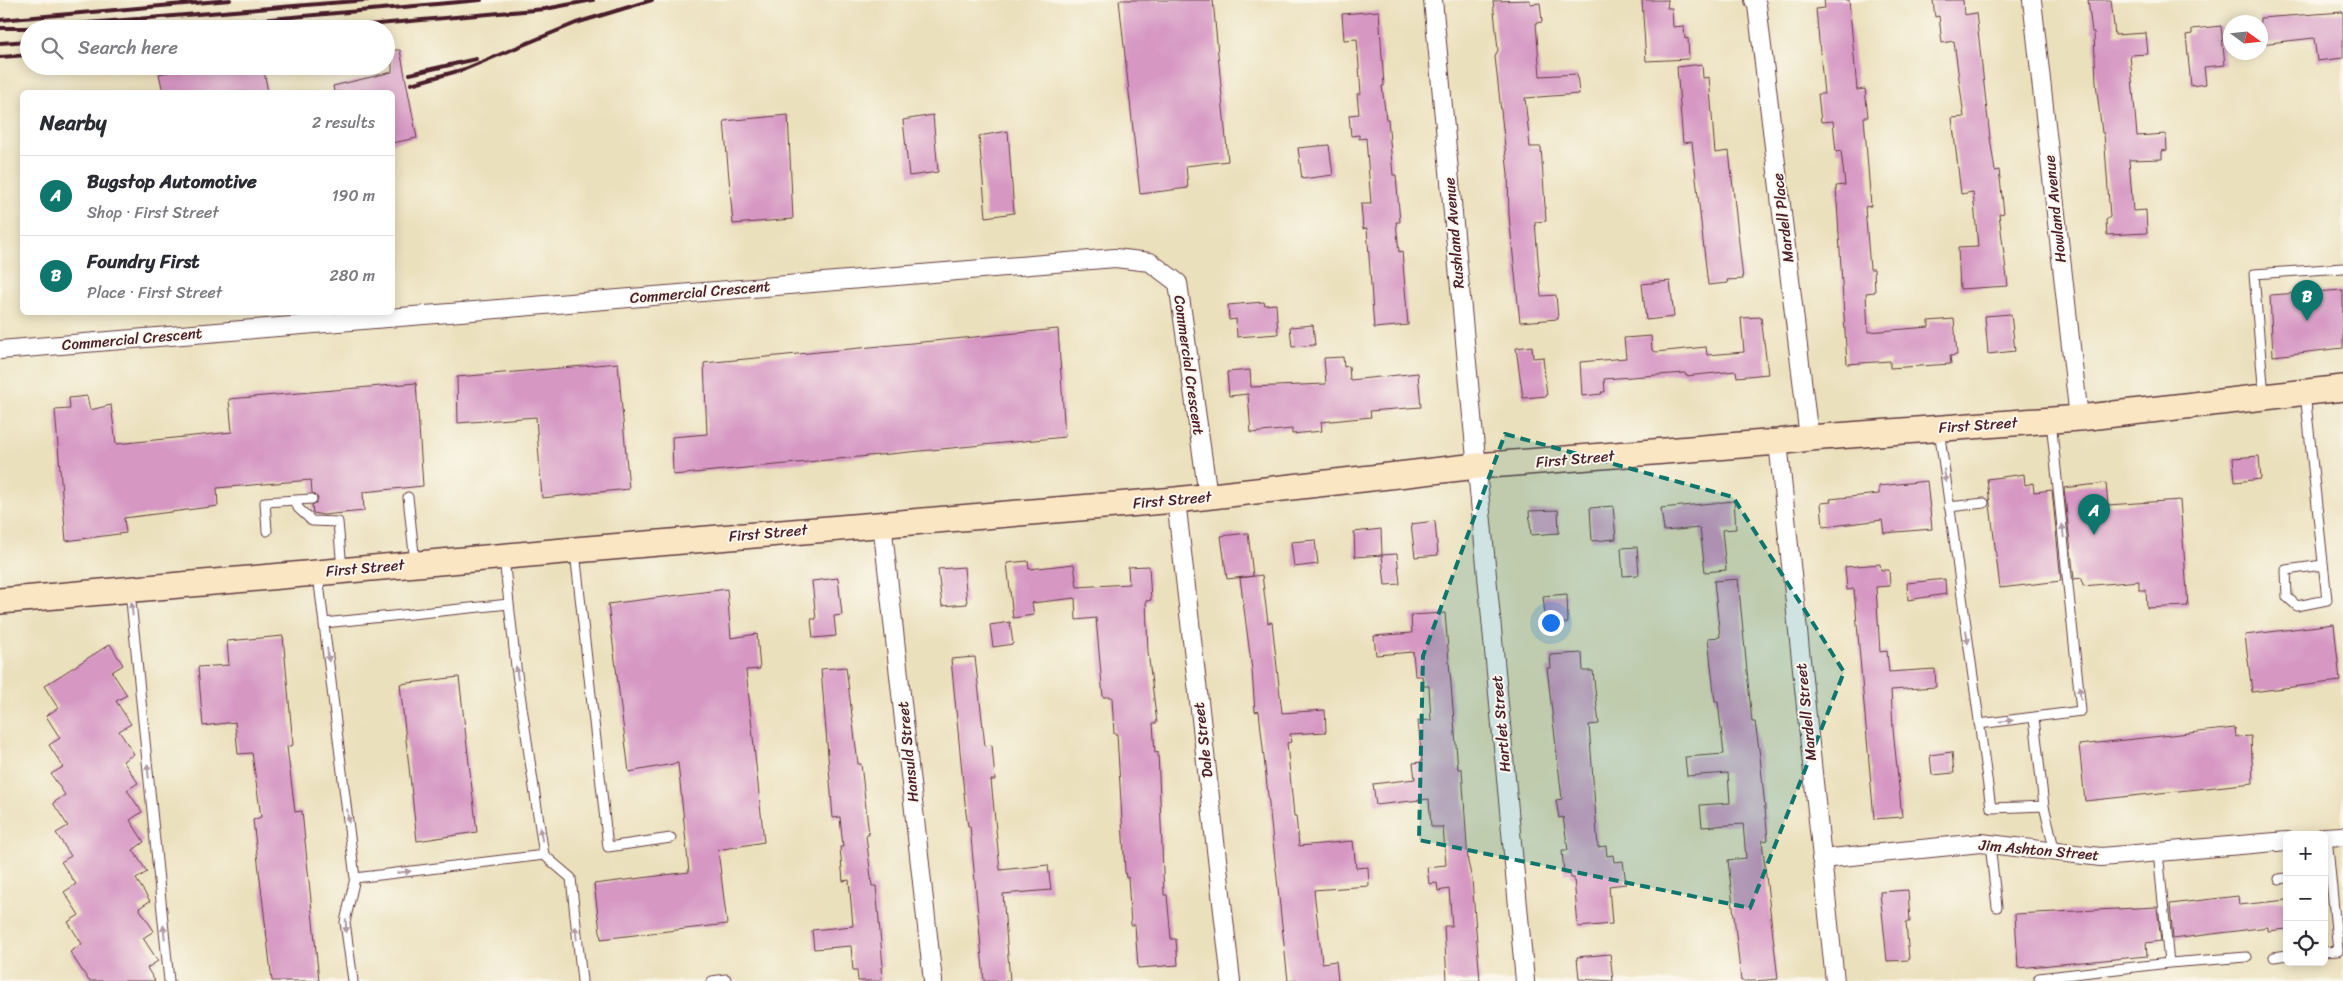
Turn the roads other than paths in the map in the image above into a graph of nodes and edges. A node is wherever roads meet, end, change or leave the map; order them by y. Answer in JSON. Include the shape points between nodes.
{"nodes":[{"id":1,"x":1432,"y":0,"type":"edge"},
{"id":2,"x":1754,"y":0,"type":"edge"},
{"id":3,"x":2032,"y":0,"type":"edge"},
{"id":4,"x":2343,"y":268,"type":"edge"},
{"id":5,"x":0,"y":350,"type":"edge"},
{"id":6,"x":2343,"y":388,"type":"edge"},
{"id":7,"x":2306,"y":392,"type":"junction"},
{"id":8,"x":2264,"y":397,"type":"junction"},
{"id":9,"x":2079,"y":418,"type":"junction"},
{"id":10,"x":2051,"y":420,"type":"junction"},
{"id":11,"x":1939,"y":428,"type":"junction"},
{"id":12,"x":1808,"y":438,"type":"junction"},
{"id":13,"x":1778,"y":442,"type":"junction"},
{"id":14,"x":1476,"y":466,"type":"junction"},
{"id":15,"x":1208,"y":496,"type":"junction"},
{"id":16,"x":408,"y":497,"type":"dead end"},
{"id":17,"x":312,"y":499,"type":"dead end"},
{"id":18,"x":296,"y":500,"type":"junction"},
{"id":19,"x":1176,"y":500,"type":"junction"},
{"id":20,"x":1984,"y":503,"type":"dead end"},
{"id":21,"x":1950,"y":507,"type":"junction"},
{"id":22,"x":882,"y":523,"type":"junction"},
{"id":23,"x":267,"y":531,"type":"dead end"},
{"id":24,"x":575,"y":550,"type":"junction"},
{"id":25,"x":504,"y":556,"type":"junction"},
{"id":26,"x":415,"y":563,"type":"junction"},
{"id":27,"x":2324,"y":565,"type":"junction"},
{"id":28,"x":342,"y":570,"type":"junction"},
{"id":29,"x":317,"y":572,"type":"junction"},
{"id":30,"x":130,"y":589,"type":"junction"},
{"id":31,"x":0,"y":601,"type":"edge"},
{"id":32,"x":509,"y":604,"type":"junction"},
{"id":33,"x":324,"y":623,"type":"junction"},
{"id":34,"x":2034,"y":718,"type":"junction"},
{"id":35,"x":1979,"y":724,"type":"junction"},
{"id":36,"x":2044,"y":806,"type":"junction"},
{"id":37,"x":2332,"y":837,"type":"edge"},
{"id":38,"x":671,"y":838,"type":"dead end"},
{"id":39,"x":2283,"y":840,"type":"edge"},
{"id":40,"x":1990,"y":844,"type":"junction"},
{"id":41,"x":2055,"y":852,"type":"junction"},
{"id":42,"x":2158,"y":852,"type":"junction"},
{"id":43,"x":544,"y":855,"type":"junction"},
{"id":44,"x":1821,"y":859,"type":"junction"},
{"id":45,"x":2328,"y":874,"type":"edge"},
{"id":46,"x":355,"y":878,"type":"junction"},
{"id":47,"x":1997,"y":907,"type":"dead end"},
{"id":48,"x":2328,"y":951,"type":"edge"},
{"id":49,"x":2283,"y":956,"type":"edge"},
{"id":50,"x":2274,"y":957,"type":"dead end"},
{"id":51,"x":2247,"y":958,"type":"dead end"},
{"id":52,"x":2169,"y":963,"type":"junction"},
{"id":53,"x":2039,"y":978,"type":"dead end"},
{"id":54,"x":726,"y":979,"type":"dead end"},
{"id":55,"x":169,"y":981,"type":"edge"},
{"id":56,"x":353,"y":981,"type":"edge"},
{"id":57,"x":582,"y":981,"type":"edge"},
{"id":58,"x":712,"y":981,"type":"edge"},
{"id":59,"x":933,"y":981,"type":"edge"},
{"id":60,"x":1231,"y":981,"type":"edge"},
{"id":61,"x":1525,"y":981,"type":"edge"},
{"id":62,"x":1835,"y":981,"type":"edge"}],
"edges":[{"from":1,"to":14,"type":"street","name":"Rushland Avenue"},
{"from":2,"to":12,"type":"street","name":"Mardell Place"},
{"from":3,"to":9,"type":"street","name":"Howland Avenue"},
{"from":4,"to":8,"type":"lane","via":[[2254,274]]},
{"from":5,"to":15,"type":"street","name":"Commercial Crescent","via":[[1123,259],[1150,262],[1178,282]]},
{"from":6,"to":7,"type":"street","name":"First Street"},
{"from":7,"to":8,"type":"street","name":"First Street"},
{"from":7,"to":27,"type":"lane"},
{"from":8,"to":9,"type":"street","name":"First Street"},
{"from":9,"to":10,"type":"street","name":"First Street"},
{"from":10,"to":11,"type":"street","name":"First Street"},
{"from":34,"to":10,"type":"lane","one_way":true,"via":[[2082,711]]},
{"from":11,"to":12,"type":"street","name":"First Street"},
{"from":11,"to":21,"type":"lane","one_way":true},
{"from":12,"to":13,"type":"street","name":"First Street"},
{"from":13,"to":14,"type":"street","name":"First Street"},
{"from":13,"to":44,"type":"street","name":"Mardell Street"},
{"from":14,"to":15,"type":"street","name":"First Street"},
{"from":14,"to":61,"type":"street","name":"Hartlet Street"},
{"from":15,"to":19,"type":"street","name":"First Street"},
{"from":16,"to":26,"type":"lane"},
{"from":17,"to":18,"type":"lane"},
{"from":18,"to":23,"type":"lane","via":[[265,502]]},
{"from":18,"to":28,"type":"lane","via":[[298,508],[312,521],[338,518]]},
{"from":19,"to":22,"type":"street","name":"First Street"},
{"from":19,"to":60,"type":"street","name":"Dale Street"},
{"from":20,"to":21,"type":"lane"},
{"from":21,"to":35,"type":"lane","one_way":true},
{"from":22,"to":24,"type":"street","name":"First Street"},
{"from":22,"to":59,"type":"street","name":"Hansuld Street"},
{"from":24,"to":25,"type":"street","name":"First Street"},
{"from":24,"to":38,"type":"lane","via":[[608,847]]},
{"from":25,"to":26,"type":"street","name":"First Street"},
{"from":25,"to":32,"type":"lane"},
{"from":26,"to":28,"type":"street","name":"First Street"},
{"from":27,"to":27,"type":"lane","via":[[2327,600],[2297,606],[2288,597],[2286,570]]},
{"from":28,"to":29,"type":"street","name":"First Street"},
{"from":29,"to":30,"type":"street","name":"First Street"},
{"from":29,"to":33,"type":"lane"},
{"from":30,"to":31,"type":"street","name":"First Street"},
{"from":55,"to":30,"type":"lane","one_way":true},
{"from":32,"to":33,"type":"lane"},
{"from":43,"to":32,"type":"lane","one_way":true},
{"from":33,"to":46,"type":"lane","one_way":true},
{"from":35,"to":34,"type":"lane","one_way":true},
{"from":34,"to":36,"type":"lane"},
{"from":35,"to":36,"type":"lane","via":[[1991,808]]},
{"from":36,"to":41,"type":"lane"},
{"from":37,"to":45,"type":"lane"},
{"from":39,"to":42,"type":"street","name":"Jim Ashton Street"},
{"from":40,"to":41,"type":"street","name":"Jim Ashton Street"},
{"from":40,"to":44,"type":"street","name":"Jim Ashton Street"},
{"from":40,"to":47,"type":"lane"},
{"from":41,"to":42,"type":"street","name":"Jim Ashton Street","via":[[2102,857]]},
{"from":42,"to":52,"type":"lane"},
{"from":46,"to":43,"type":"lane","one_way":true},
{"from":57,"to":43,"type":"lane","one_way":true,"via":[[571,878]]},
{"from":44,"to":62,"type":"street","name":"Mardell Street"},
{"from":45,"to":48,"type":"lane","via":[[2338,950]]},
{"from":46,"to":56,"type":"lane","one_way":true,"via":[[345,922]]},
{"from":49,"to":50,"type":"lane"},
{"from":51,"to":52,"type":"lane"},
{"from":52,"to":53,"type":"lane"},
{"from":54,"to":58,"type":"lane"}]}
